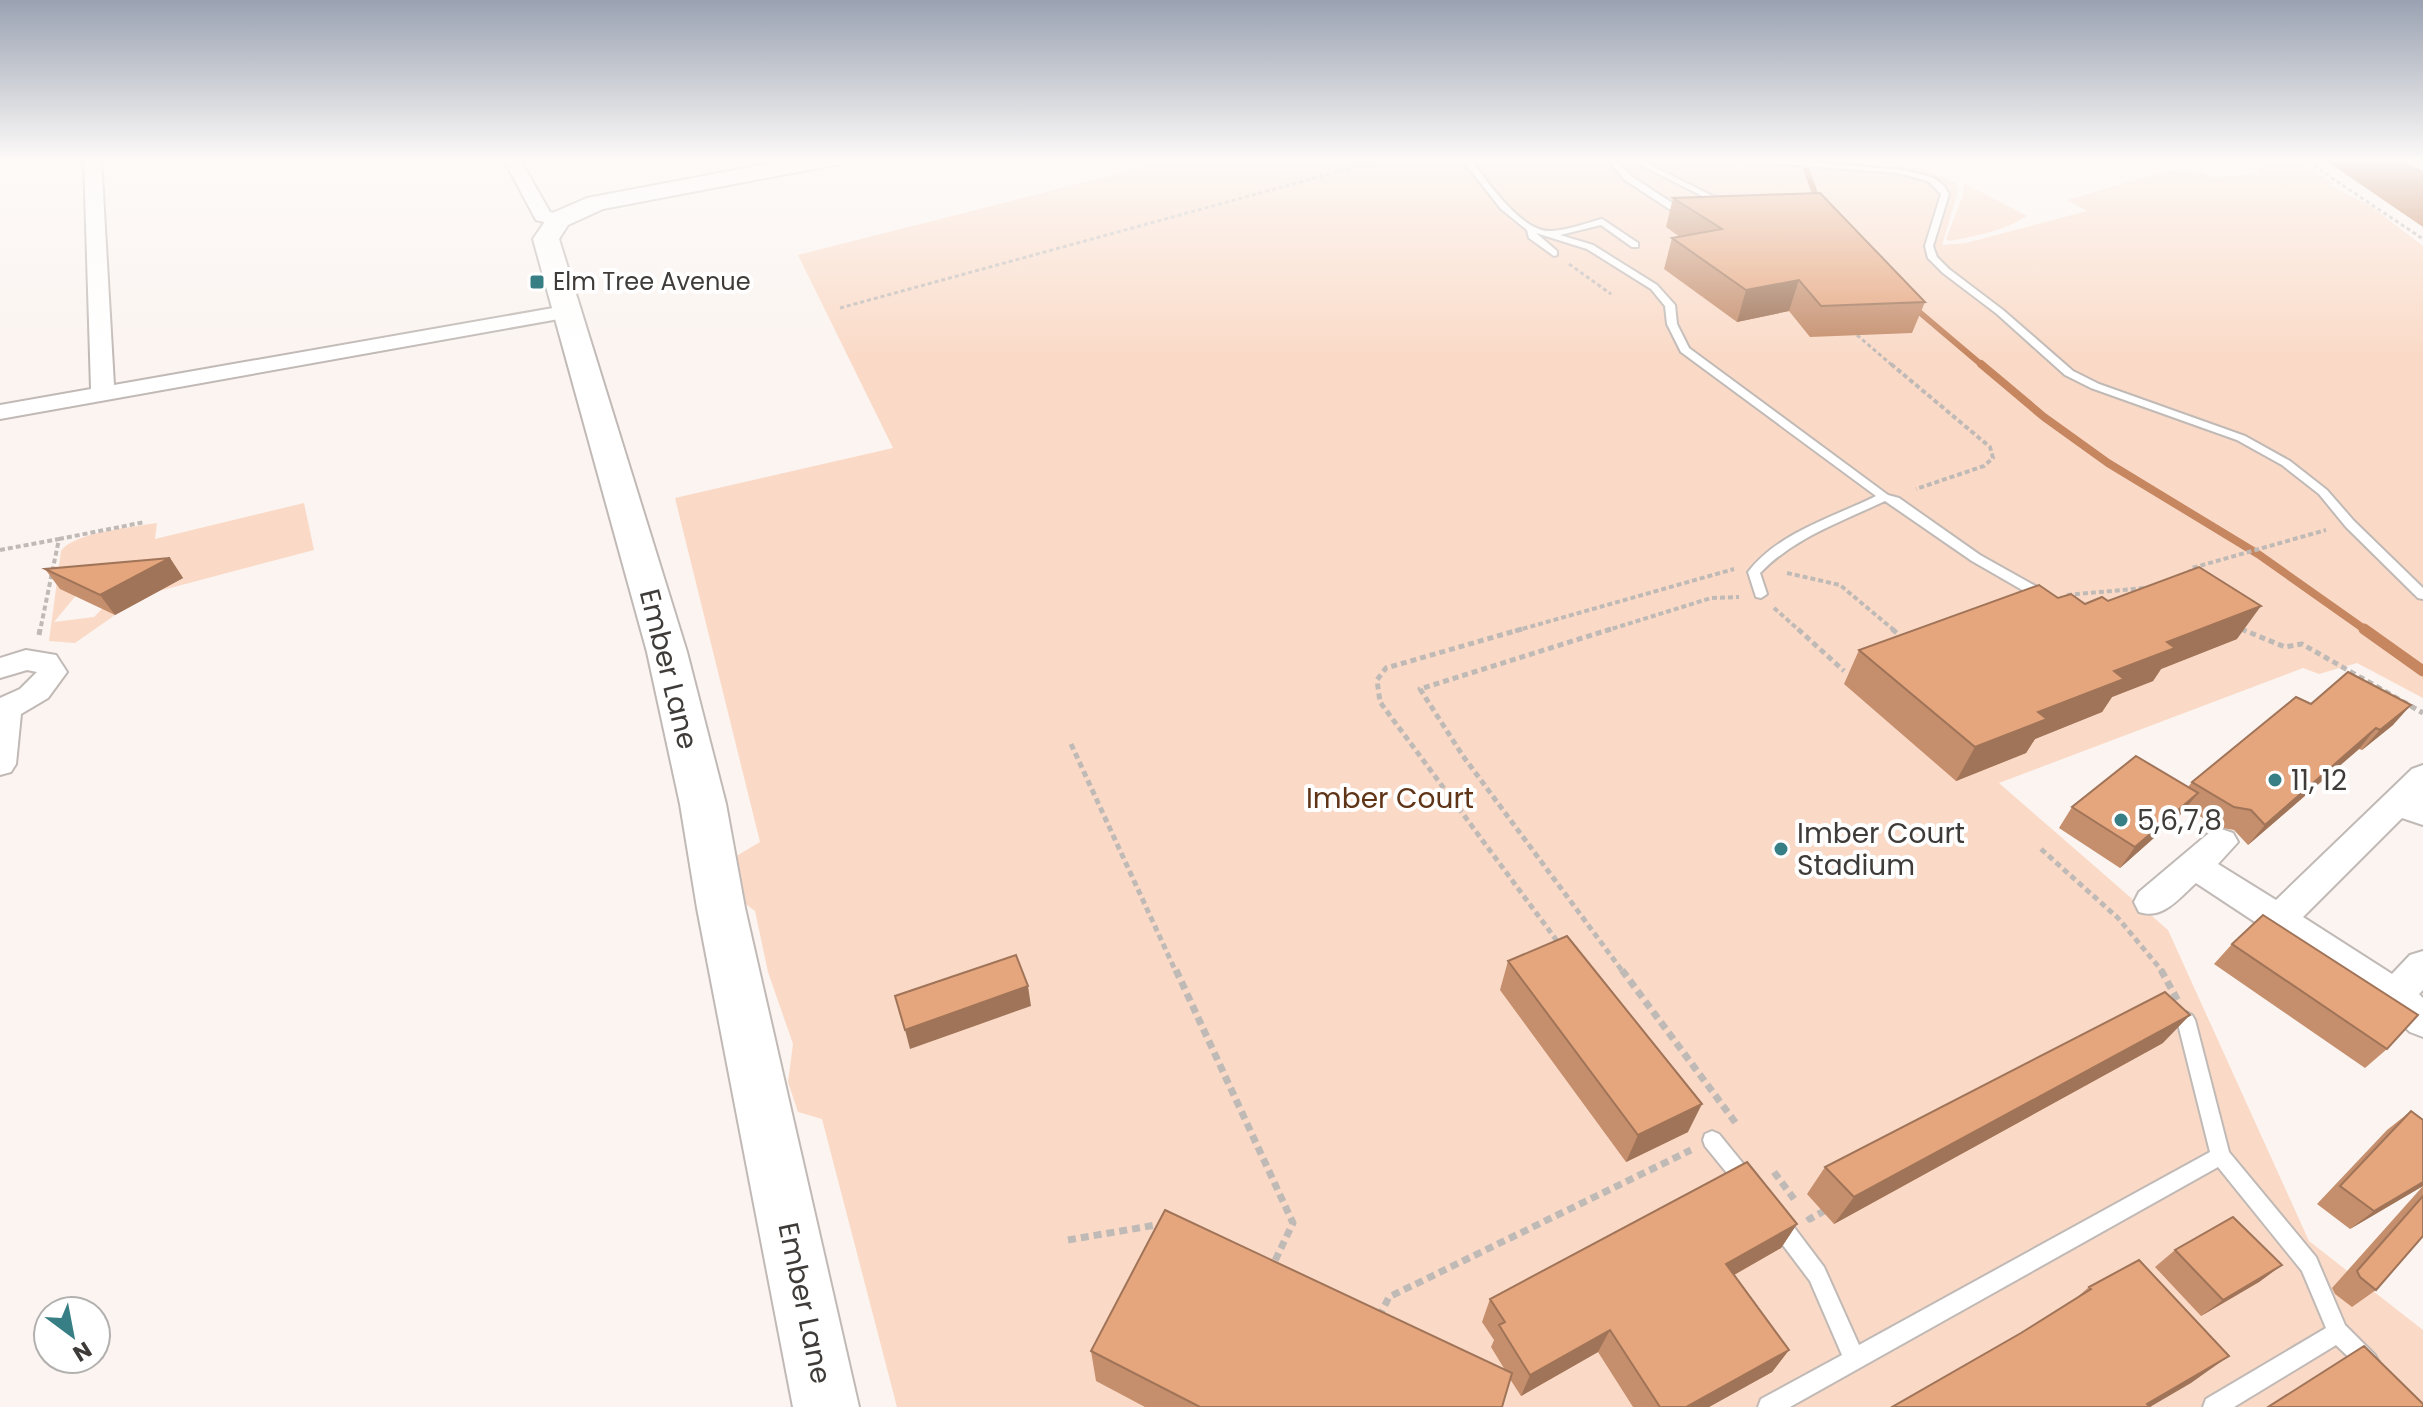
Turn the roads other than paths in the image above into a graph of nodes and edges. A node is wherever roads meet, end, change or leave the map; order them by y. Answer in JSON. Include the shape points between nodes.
{"nodes":[{"id":1,"x":95,"y":224,"type":"edge"},
{"id":2,"x":556,"y":224,"type":"edge"},
{"id":3,"x":1524,"y":224,"type":"edge"},
{"id":4,"x":1595,"y":224,"type":"edge"},
{"id":5,"x":1604,"y":224,"type":"edge"},
{"id":6,"x":1936,"y":224,"type":"edge"},
{"id":7,"x":1531,"y":229,"type":"junction"},
{"id":8,"x":1549,"y":235,"type":"junction"},
{"id":9,"x":1635,"y":245,"type":"dead end"},
{"id":10,"x":1554,"y":253,"type":"road end"},
{"id":11,"x":570,"y":311,"type":"junction"},
{"id":12,"x":103,"y":394,"type":"junction"},
{"id":13,"x":0,"y":412,"type":"edge"},
{"id":14,"x":1884,"y":497,"type":"junction"},
{"id":15,"x":1761,"y":594,"type":"road end"},
{"id":16,"x":2423,"y":595,"type":"edge"},
{"id":17,"x":2045,"y":597,"type":"edge"},
{"id":18,"x":13,"y":664,"type":"edge"},
{"id":19,"x":3,"y":709,"type":"edge"},
{"id":20,"x":0,"y":764,"type":"edge"},
{"id":21,"x":2423,"y":777,"type":"edge"},
{"id":22,"x":2410,"y":808,"type":"edge"},
{"id":23,"x":2221,"y":842,"type":"dead end"},
{"id":24,"x":2194,"y":865,"type":"junction"},
{"id":25,"x":2151,"y":902,"type":"dead end"},
{"id":26,"x":2278,"y":920,"type":"junction"},
{"id":27,"x":2423,"y":966,"type":"edge"},
{"id":28,"x":2395,"y":995,"type":"junction"},
{"id":29,"x":2186,"y":1020,"type":"edge"},
{"id":30,"x":2423,"y":1021,"type":"edge"},
{"id":31,"x":1712,"y":1140,"type":"road end"},
{"id":32,"x":2221,"y":1156,"type":"junction"},
{"id":33,"x":2338,"y":1332,"type":"junction"},
{"id":34,"x":1855,"y":1360,"type":"junction"},
{"id":35,"x":2381,"y":1375,"type":"edge"},
{"id":36,"x":1784,"y":1404,"type":"edge"},
{"id":37,"x":826,"y":1407,"type":"edge"},
{"id":38,"x":2214,"y":1407,"type":"edge"}],
"edges":[{"from":1,"to":12,"type":"street"},
{"from":2,"to":11,"type":"main road","name":"Ember Lane","via":[[547,245]]},
{"from":3,"to":7,"type":"lane"},
{"from":4,"to":8,"type":"lane"},
{"from":5,"to":9,"type":"lane"},
{"from":6,"to":16,"type":"lane","via":[[1929,246],[1933,258],[2069,373],[2241,438],[2286,463],[2323,492]]},
{"from":7,"to":8,"type":"lane"},
{"from":7,"to":10,"type":"lane","via":[[1532,236]]},
{"from":8,"to":14,"type":"lane","via":[[1590,247],[1654,287],[1670,305],[1672,324],[1685,350]]},
{"from":11,"to":12,"type":"street"},
{"from":11,"to":37,"type":"main road","name":"Ember Lane","via":[[675,683]]},
{"from":12,"to":13,"type":"street"},
{"from":14,"to":15,"type":"lane","via":[[1782,546],[1754,572]]},
{"from":14,"to":17,"type":"lane"},
{"from":18,"to":19,"type":"street","via":[[46,662],[52,672],[45,686]]},
{"from":19,"to":20,"type":"street"},
{"from":21,"to":22,"type":"street"},
{"from":22,"to":26,"type":"street"},
{"from":23,"to":24,"type":"street"},
{"from":24,"to":25,"type":"street"},
{"from":24,"to":26,"type":"street"},
{"from":26,"to":28,"type":"street"},
{"from":27,"to":28,"type":"street"},
{"from":28,"to":30,"type":"street"},
{"from":29,"to":32,"type":"lane"},
{"from":31,"to":34,"type":"lane","via":[[1817,1274]]},
{"from":32,"to":33,"type":"lane","via":[[2309,1264]]},
{"from":32,"to":34,"type":"lane"},
{"from":33,"to":35,"type":"lane"},
{"from":33,"to":38,"type":"lane"},
{"from":34,"to":36,"type":"lane"}]}
